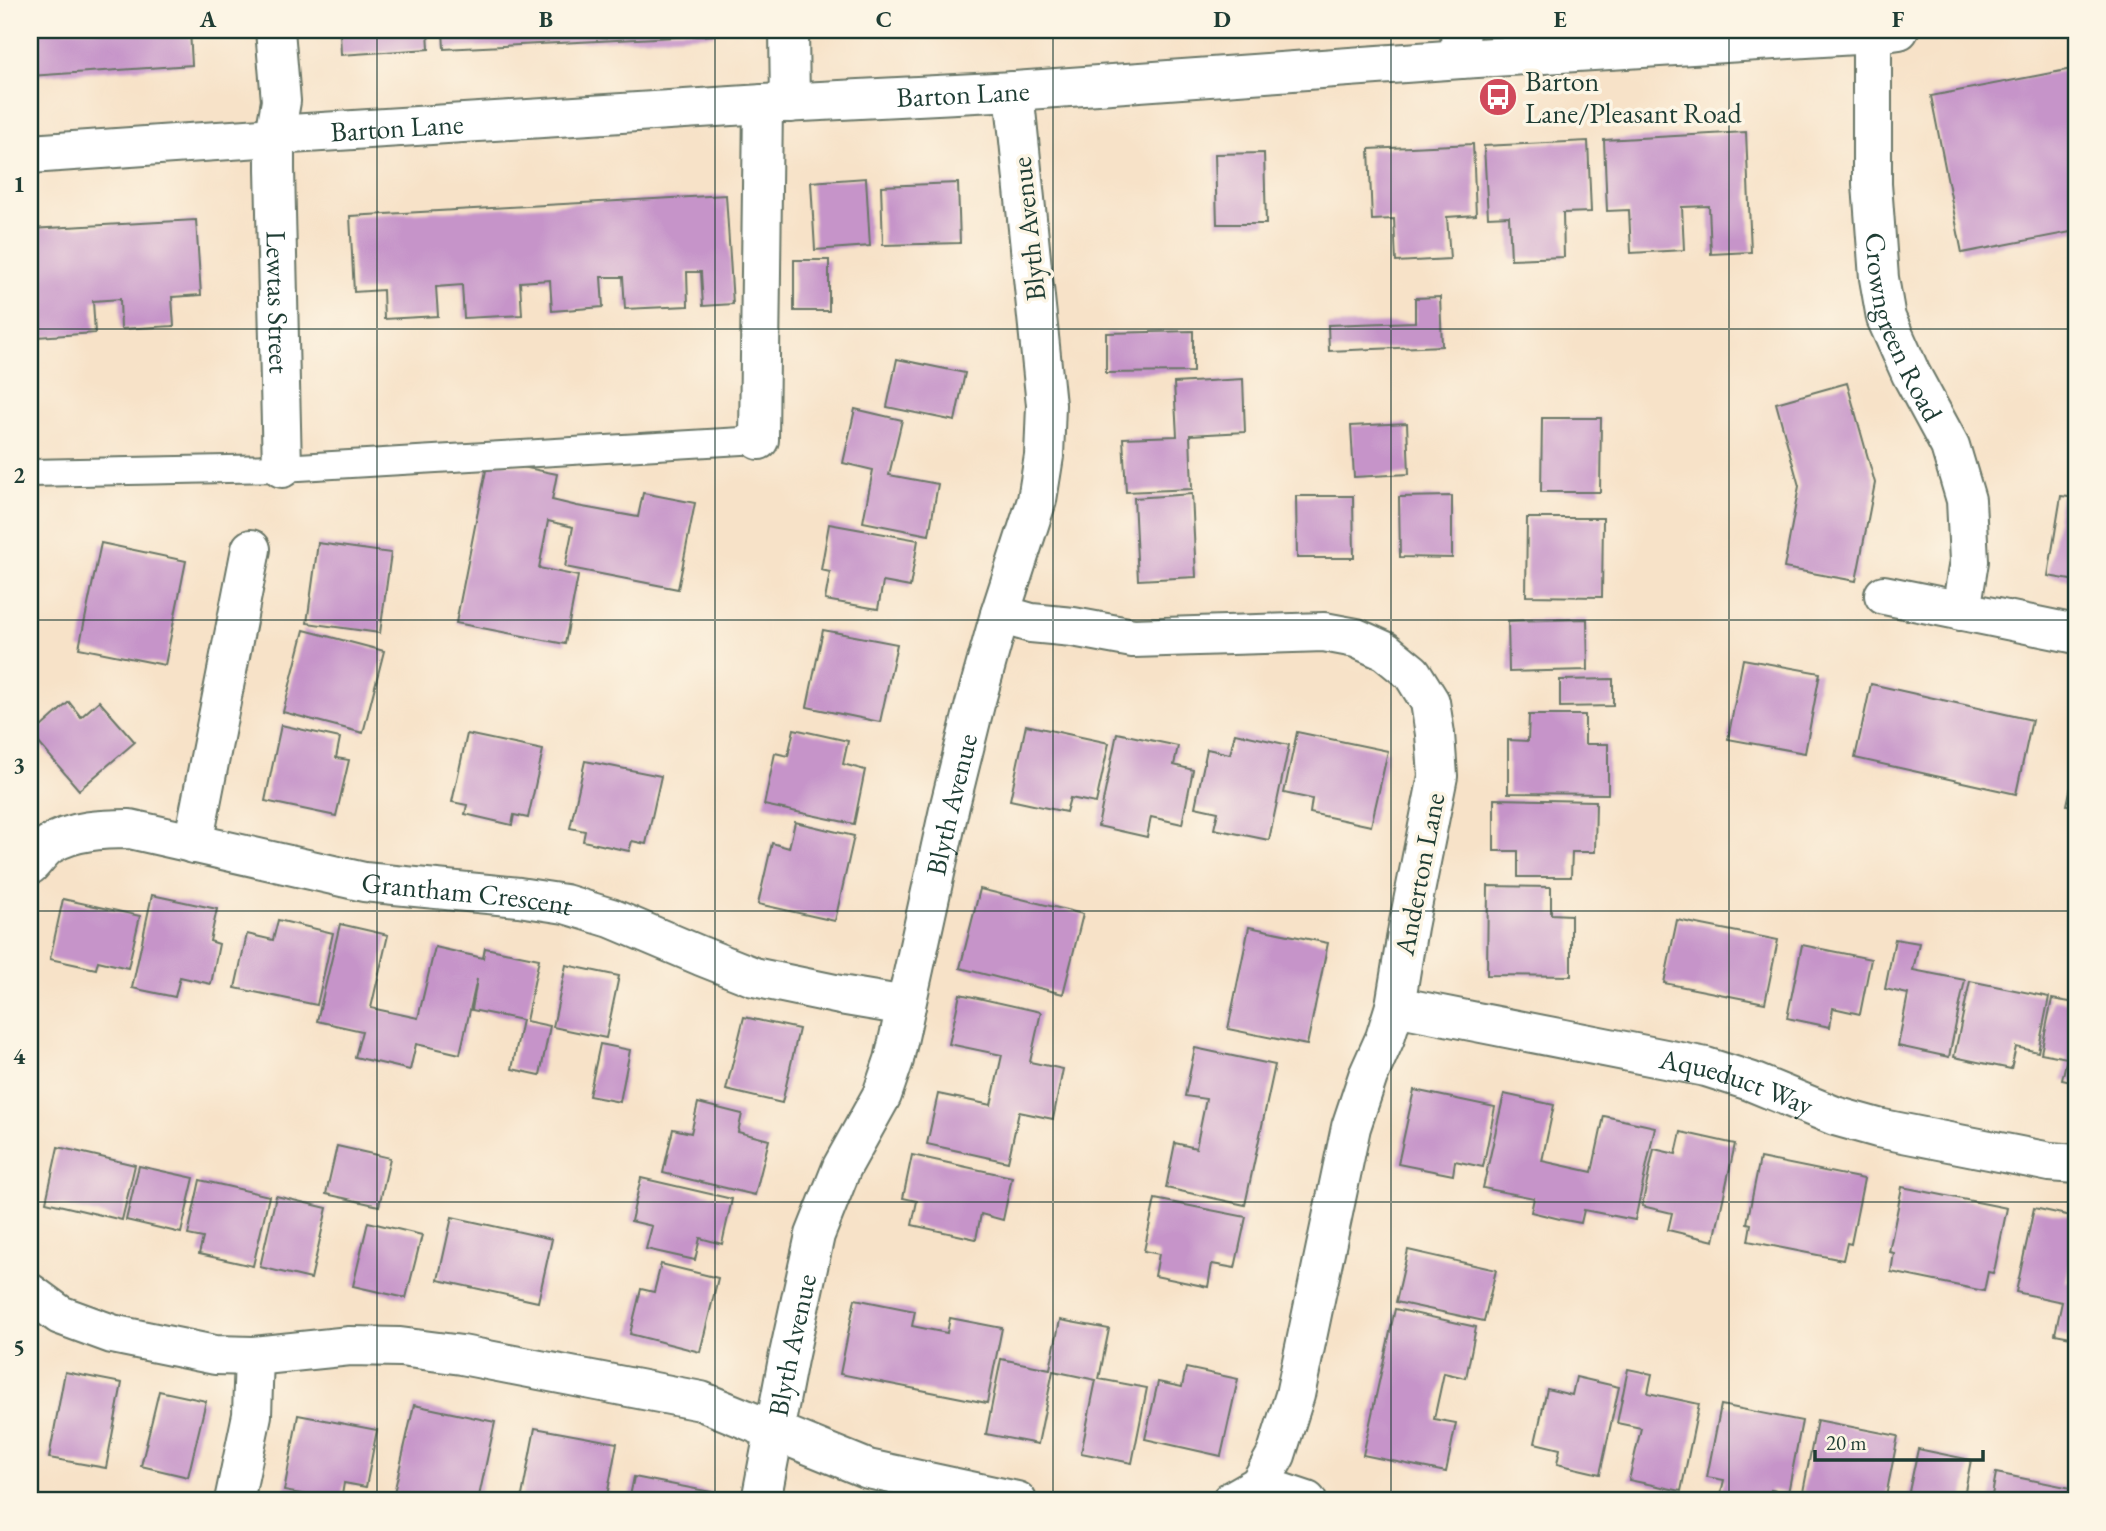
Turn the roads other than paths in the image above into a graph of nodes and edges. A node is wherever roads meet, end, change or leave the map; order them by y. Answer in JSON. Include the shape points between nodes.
{"nodes":[{"id":1,"x":275,"y":30,"type":"edge"},
{"id":2,"x":789,"y":30,"type":"edge"},
{"id":3,"x":1886,"y":32,"type":"edge"},
{"id":4,"x":1460,"y":44,"type":"edge"},
{"id":5,"x":1014,"y":92,"type":"junction"},
{"id":6,"x":776,"y":104,"type":"junction"},
{"id":7,"x":275,"y":135,"type":"junction"},
{"id":8,"x":30,"y":154,"type":"edge"},
{"id":9,"x":759,"y":440,"type":"joint"},
{"id":10,"x":282,"y":468,"type":"junction"},
{"id":11,"x":30,"y":474,"type":"edge"},
{"id":12,"x":251,"y":550,"type":"dead end"},
{"id":13,"x":1884,"y":595,"type":"dead end"},
{"id":14,"x":1961,"y":611,"type":"junction"},
{"id":15,"x":1000,"y":614,"type":"junction"},
{"id":16,"x":2076,"y":634,"type":"edge"},
{"id":17,"x":193,"y":844,"type":"junction"},
{"id":18,"x":30,"y":865,"type":"edge"},
{"id":19,"x":906,"y":1006,"type":"junction"},
{"id":20,"x":1395,"y":1006,"type":"junction"},
{"id":21,"x":2076,"y":1164,"type":"edge"},
{"id":22,"x":30,"y":1293,"type":"edge"},
{"id":23,"x":254,"y":1356,"type":"junction"},
{"id":24,"x":774,"y":1431,"type":"junction"},
{"id":25,"x":1245,"y":1493,"type":"edge"},
{"id":26,"x":234,"y":1501,"type":"edge"},
{"id":27,"x":761,"y":1501,"type":"edge"},
{"id":28,"x":1017,"y":1501,"type":"edge"},
{"id":29,"x":1307,"y":1501,"type":"edge"}],
"edges":[{"from":1,"to":7,"type":"street","name":"Lewtas Street","via":[[281,100]]},
{"from":2,"to":6,"type":"street"},
{"from":3,"to":4,"type":"street","name":"Barton Lane"},
{"from":3,"to":14,"type":"street","name":"Crowngreen Road","via":[[1872,184],[1879,278],[1886,318],[1950,446],[1966,500],[1969,561]]},
{"from":4,"to":5,"type":"street","name":"Barton Lane"},
{"from":5,"to":6,"type":"street","name":"Barton Lane"},
{"from":5,"to":15,"type":"street","name":"Blyth Avenue","via":[[1046,405],[1037,500]]},
{"from":6,"to":7,"type":"street","name":"Barton Lane"},
{"from":6,"to":9,"type":"street"},
{"from":7,"to":8,"type":"street","name":"Barton Lane"},
{"from":7,"to":10,"type":"street","name":"Lewtas Street"},
{"from":9,"to":10,"type":"lane"},
{"from":10,"to":11,"type":"lane"},
{"from":12,"to":17,"type":"street"},
{"from":13,"to":14,"type":"street"},
{"from":14,"to":16,"type":"street"},
{"from":15,"to":19,"type":"street","name":"Blyth Avenue","via":[[950,805]]},
{"from":15,"to":20,"type":"street","name":"Anderton Lane","via":[[1133,638],[1324,632],[1356,638],[1385,651],[1412,673],[1430,702],[1438,776]]},
{"from":17,"to":18,"type":"street","name":"Grantham Crescent","via":[[130,829],[98,828],[49,845]]},
{"from":17,"to":19,"type":"street","name":"Grantham Crescent","via":[[363,882],[565,904],[611,918],[754,977]]},
{"from":19,"to":24,"type":"street","name":"Blyth Avenue","via":[[882,1095],[842,1167],[815,1235]]},
{"from":20,"to":21,"type":"street","name":"Aqueduct Way","via":[[1706,1067],[1867,1125]]},
{"from":20,"to":25,"type":"street","name":"Anderton Lane","via":[[1351,1127],[1295,1395],[1276,1455]]},
{"from":22,"to":23,"type":"street","via":[[60,1315],[112,1334],[215,1354]]},
{"from":23,"to":24,"type":"street","via":[[350,1346],[461,1355],[701,1401]]},
{"from":23,"to":26,"type":"street","via":[[252,1415]]},
{"from":24,"to":27,"type":"street","name":"Blyth Avenue"},
{"from":24,"to":28,"type":"street","via":[[868,1469]]},
{"from":25,"to":29,"type":"street"}]}
